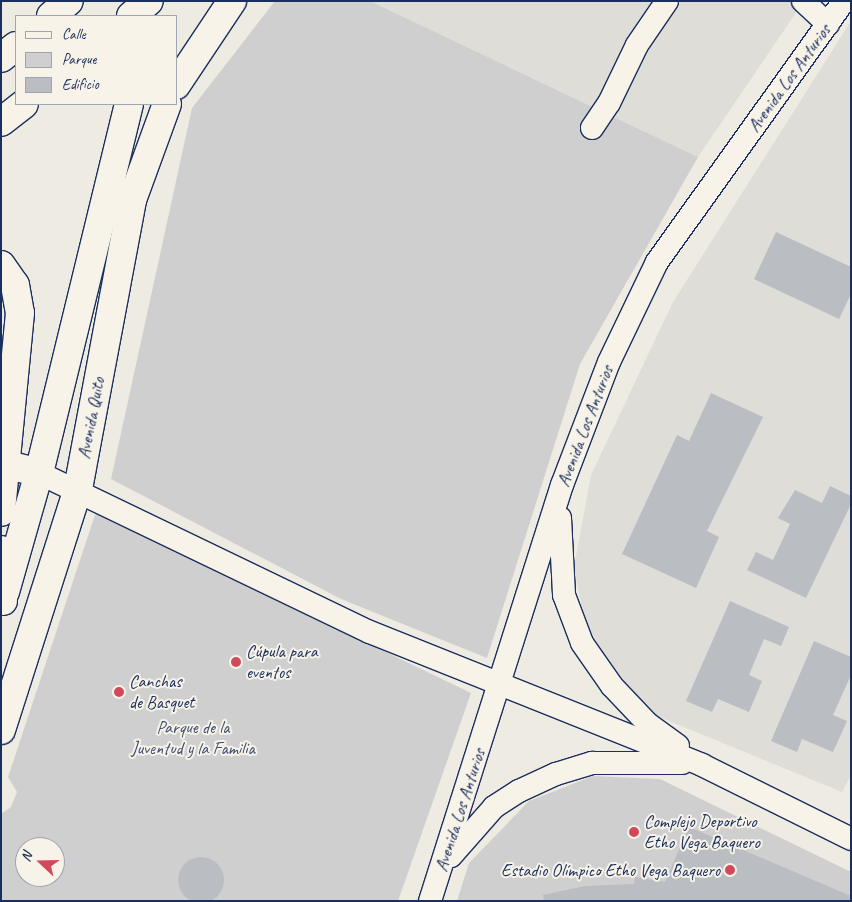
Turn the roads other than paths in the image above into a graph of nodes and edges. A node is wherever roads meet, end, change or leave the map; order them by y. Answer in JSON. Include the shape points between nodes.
{"nodes":[{"id":1,"x":69,"y":1,"type":"edge"},
{"id":2,"x":149,"y":1,"type":"edge"},
{"id":3,"x":157,"y":1,"type":"edge"},
{"id":4,"x":232,"y":1,"type":"edge"},
{"id":5,"x":667,"y":1,"type":"edge"},
{"id":6,"x":802,"y":1,"type":"edge"},
{"id":7,"x":844,"y":1,"type":"edge"},
{"id":8,"x":52,"y":15,"type":"edge"},
{"id":9,"x":132,"y":15,"type":"edge"},
{"id":10,"x":152,"y":15,"type":"edge"},
{"id":11,"x":828,"y":24,"type":"junction"},
{"id":12,"x":15,"y":47,"type":"edge"},
{"id":13,"x":1,"y":58,"type":"edge"},
{"id":14,"x":178,"y":82,"type":"edge"},
{"id":15,"x":23,"y":105,"type":"edge"},
{"id":16,"x":129,"y":105,"type":"edge"},
{"id":17,"x":167,"y":105,"type":"edge"},
{"id":18,"x":1,"y":122,"type":"edge"},
{"id":19,"x":592,"y":128,"type":"dead end"},
{"id":20,"x":1,"y":265,"type":"edge"},
{"id":21,"x":8,"y":465,"type":"junction"},
{"id":22,"x":39,"y":473,"type":"junction"},
{"id":23,"x":562,"y":485,"type":"junction"},
{"id":24,"x":78,"y":489,"type":"junction"},
{"id":25,"x":1,"y":512,"type":"edge"},
{"id":26,"x":1,"y":550,"type":"edge"},
{"id":27,"x":2,"y":604,"type":"edge"},
{"id":28,"x":500,"y":686,"type":"junction"},
{"id":29,"x":1,"y":730,"type":"edge"},
{"id":30,"x":702,"y":764,"type":"junction"},
{"id":31,"x":851,"y":839,"type":"edge"},
{"id":32,"x":439,"y":874,"type":"junction"},
{"id":33,"x":430,"y":901,"type":"edge"}],
"edges":[{"from":1,"to":8,"type":"main road"},
{"from":2,"to":9,"type":"main road"},
{"from":3,"to":10,"type":"main road"},
{"from":4,"to":14,"type":"main road"},
{"from":5,"to":19,"type":"street","via":[[637,45],[609,103]]},
{"from":6,"to":11,"type":"street"},
{"from":7,"to":11,"type":"street","name":"Avenida Los Anturios"},
{"from":11,"to":23,"type":"street","name":"Avenida Los Anturios","via":[[657,262],[609,362]]},
{"from":12,"to":13,"type":"main road"},
{"from":15,"to":18,"type":"main road"},
{"from":16,"to":22,"type":"main road","name":"Avenida Quito"},
{"from":17,"to":24,"type":"main road","name":"Avenida Quito","via":[[132,200]]},
{"from":20,"to":21,"type":"main road","via":[[15,285],[20,313]]},
{"from":21,"to":22,"type":"main road"},
{"from":21,"to":25,"type":"main road"},
{"from":22,"to":24,"type":"street"},
{"from":22,"to":27,"type":"main road","name":"Avenida Quito"},
{"from":23,"to":28,"type":"street","name":"Avenida Los Anturios"},
{"from":23,"to":30,"type":"street","via":[[559,542],[564,595],[582,642],[612,686],[648,724]]},
{"from":24,"to":28,"type":"street","via":[[370,632]]},
{"from":24,"to":29,"type":"main road","name":"Avenida Quito"},
{"from":26,"to":27,"type":"main road"},
{"from":28,"to":30,"type":"street"},
{"from":28,"to":32,"type":"street","name":"Avenida Los Anturios"},
{"from":30,"to":31,"type":"street"},
{"from":30,"to":32,"type":"street","via":[[592,763],[556,774],[519,790],[494,807],[468,833]]},
{"from":32,"to":33,"type":"street","name":"Avenida Los Anturios"}]}
